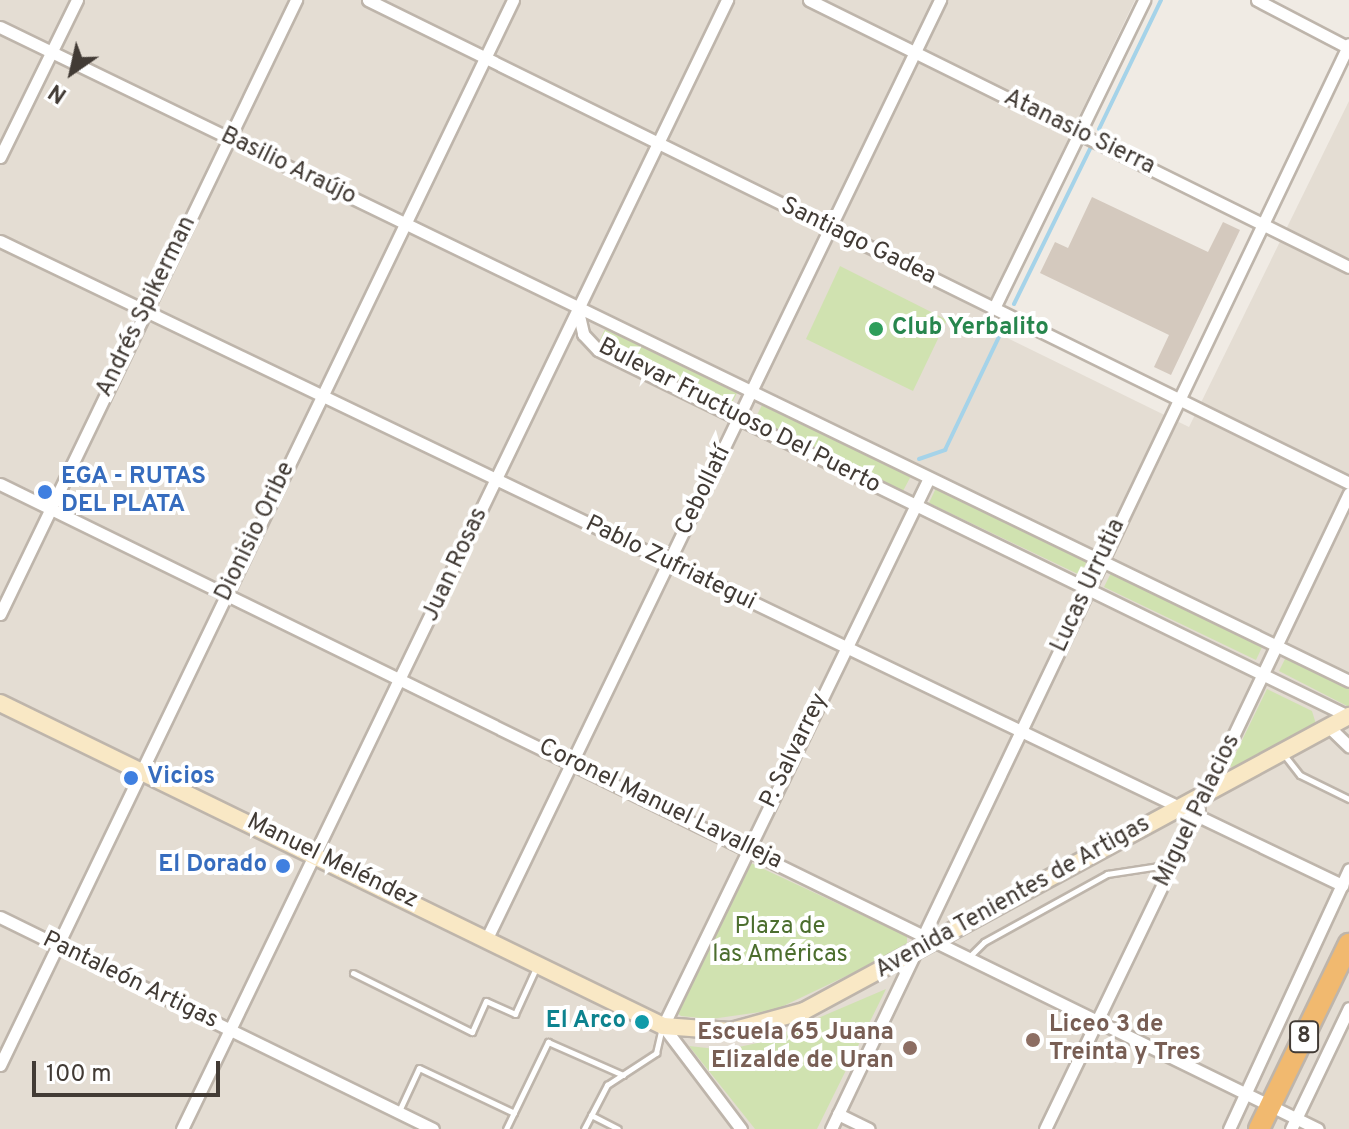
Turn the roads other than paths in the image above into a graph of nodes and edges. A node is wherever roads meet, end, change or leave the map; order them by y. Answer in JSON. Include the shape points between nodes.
{"nodes":[{"id":1,"x":77,"y":0,"type":"edge"},
{"id":2,"x":296,"y":0,"type":"edge"},
{"id":3,"x":368,"y":0,"type":"edge"},
{"id":4,"x":513,"y":0,"type":"edge"},
{"id":5,"x":727,"y":0,"type":"edge"},
{"id":6,"x":809,"y":0,"type":"edge"},
{"id":7,"x":940,"y":0,"type":"edge"},
{"id":8,"x":1144,"y":0,"type":"edge"},
{"id":9,"x":1257,"y":0,"type":"edge"},
{"id":10,"x":0,"y":27,"type":"edge"},
{"id":11,"x":1348,"y":46,"type":"edge"},
{"id":12,"x":51,"y":52,"type":"junction"},
{"id":13,"x":915,"y":52,"type":"junction"},
{"id":14,"x":485,"y":58,"type":"junction"},
{"id":15,"x":1079,"y":132,"type":"junction"},
{"id":16,"x":228,"y":138,"type":"junction"},
{"id":17,"x":658,"y":143,"type":"junction"},
{"id":18,"x":0,"y":157,"type":"edge"},
{"id":19,"x":404,"y":223,"type":"junction"},
{"id":20,"x":1263,"y":224,"type":"junction"},
{"id":21,"x":830,"y":228,"type":"junction"},
{"id":22,"x":0,"y":241,"type":"edge"},
{"id":23,"x":1349,"y":267,"type":"edge"},
{"id":24,"x":577,"y":307,"type":"junction"},
{"id":25,"x":994,"y":308,"type":"junction"},
{"id":26,"x":145,"y":312,"type":"junction"},
{"id":27,"x":752,"y":392,"type":"junction"},
{"id":28,"x":322,"y":397,"type":"junction"},
{"id":29,"x":1177,"y":398,"type":"junction"},
{"id":30,"x":739,"y":419,"type":"junction"},
{"id":31,"x":929,"y":478,"type":"junction"},
{"id":32,"x":496,"y":480,"type":"junction"},
{"id":33,"x":1349,"y":483,"type":"edge"},
{"id":34,"x":0,"y":484,"type":"edge"},
{"id":35,"x":1349,"y":493,"type":"edge"},
{"id":36,"x":916,"y":505,"type":"junction"},
{"id":37,"x":50,"y":509,"type":"junction"},
{"id":38,"x":1101,"y":560,"type":"junction"},
{"id":39,"x":669,"y":563,"type":"junction"},
{"id":40,"x":1088,"y":588,"type":"junction"},
{"id":41,"x":226,"y":595,"type":"junction"},
{"id":42,"x":0,"y":614,"type":"edge"},
{"id":43,"x":1276,"y":646,"type":"junction"},
{"id":44,"x":844,"y":649,"type":"junction"},
{"id":45,"x":1264,"y":674,"type":"junction"},
{"id":46,"x":402,"y":681,"type":"junction"},
{"id":47,"x":1349,"y":681,"type":"edge"},
{"id":48,"x":0,"y":703,"type":"edge"},
{"id":49,"x":1349,"y":716,"type":"edge"},
{"id":50,"x":1329,"y":727,"type":"junction"},
{"id":51,"x":1019,"y":732,"type":"junction"},
{"id":52,"x":1349,"y":746,"type":"edge"},
{"id":53,"x":1283,"y":754,"type":"junction"},
{"id":54,"x":572,"y":761,"type":"junction"},
{"id":55,"x":141,"y":770,"type":"junction"},
{"id":56,"x":1205,"y":795,"type":"junction"},
{"id":57,"x":1349,"y":799,"type":"edge"},
{"id":58,"x":1188,"y":811,"type":"junction"},
{"id":59,"x":748,"y":848,"type":"junction"},
{"id":60,"x":316,"y":853,"type":"junction"},
{"id":61,"x":1172,"y":864,"type":"junction"},
{"id":62,"x":1349,"y":869,"type":"edge"},
{"id":63,"x":1342,"y":885,"type":"junction"},
{"id":64,"x":0,"y":917,"type":"edge"},
{"id":65,"x":487,"y":938,"type":"junction"},
{"id":66,"x":928,"y":938,"type":"junction"},
{"id":67,"x":1349,"y":944,"type":"edge"},
{"id":68,"x":58,"y":946,"type":"junction"},
{"id":69,"x":913,"y":953,"type":"junction"},
{"id":70,"x":969,"y":958,"type":"junction"},
{"id":71,"x":538,"y":964,"type":"junction"},
{"id":72,"x":353,"y":973,"type":"dead end"},
{"id":73,"x":1349,"y":1008,"type":"edge"},
{"id":74,"x":1097,"y":1020,"type":"junction"},
{"id":75,"x":663,"y":1026,"type":"junction"},
{"id":76,"x":231,"y":1031,"type":"junction"},
{"id":77,"x":0,"y":1065,"type":"edge"},
{"id":78,"x":623,"y":1075,"type":"junction"},
{"id":79,"x":1246,"y":1094,"type":"junction"},
{"id":80,"x":1270,"y":1106,"type":"junction"},
{"id":81,"x":398,"y":1112,"type":"junction"},
{"id":82,"x":514,"y":1113,"type":"junction"},
{"id":83,"x":838,"y":1114,"type":"junction"},
{"id":84,"x":591,"y":1115,"type":"junction"},
{"id":85,"x":1293,"y":1124,"type":"edge"},
{"id":86,"x":182,"y":1129,"type":"edge"},
{"id":87,"x":433,"y":1129,"type":"edge"},
{"id":88,"x":506,"y":1129,"type":"edge"},
{"id":89,"x":584,"y":1129,"type":"edge"},
{"id":90,"x":618,"y":1129,"type":"edge"},
{"id":91,"x":741,"y":1129,"type":"edge"},
{"id":92,"x":831,"y":1129,"type":"edge"},
{"id":93,"x":869,"y":1129,"type":"edge"},
{"id":94,"x":1045,"y":1129,"type":"edge"},
{"id":95,"x":1229,"y":1129,"type":"edge"},
{"id":96,"x":1259,"y":1129,"type":"edge"},
{"id":97,"x":1318,"y":1129,"type":"edge"}],
"edges":[{"from":1,"to":12,"type":"street"},
{"from":2,"to":16,"type":"street","name":"Andrés Spikerman"},
{"from":3,"to":14,"type":"street","name":"Santiago Gadea"},
{"from":4,"to":14,"type":"street","name":"Dionisio Oribe"},
{"from":5,"to":17,"type":"street","name":"Juan Rosas"},
{"from":6,"to":13,"type":"street","name":"Atanasio Sierra"},
{"from":7,"to":13,"type":"street","name":"Cebollatí"},
{"from":8,"to":15,"type":"street"},
{"from":9,"to":11,"type":"street"},
{"from":10,"to":12,"type":"street","name":"Basilio Araújo"},
{"from":11,"to":20,"type":"street","name":"Lucas Urrutia"},
{"from":12,"to":16,"type":"street","name":"Basilio Araújo"},
{"from":12,"to":18,"type":"street"},
{"from":13,"to":15,"type":"street","name":"Atanasio Sierra"},
{"from":13,"to":21,"type":"street","name":"Cebollatí"},
{"from":14,"to":17,"type":"street","name":"Santiago Gadea"},
{"from":14,"to":19,"type":"street","name":"Dionisio Oribe"},
{"from":15,"to":20,"type":"street","name":"Atanasio Sierra"},
{"from":15,"to":25,"type":"street"},
{"from":16,"to":19,"type":"street","name":"Basilio Araújo"},
{"from":16,"to":26,"type":"street","name":"Andrés Spikerman"},
{"from":17,"to":21,"type":"street","name":"Santiago Gadea"},
{"from":17,"to":24,"type":"street","name":"Juan Rosas"},
{"from":19,"to":24,"type":"street","name":"Basilio Araújo"},
{"from":19,"to":28,"type":"street","name":"Dionisio Oribe"},
{"from":20,"to":23,"type":"street","name":"Atanasio Sierra"},
{"from":20,"to":29,"type":"street","name":"Lucas Urrutia"},
{"from":21,"to":25,"type":"street","name":"Santiago Gadea"},
{"from":21,"to":27,"type":"street","name":"Cebollatí"},
{"from":22,"to":26,"type":"street","name":"Pablo Zufriategui"},
{"from":24,"to":27,"type":"street","name":"Bulevar Fructuoso Del Puerto"},
{"from":24,"to":30,"type":"street","name":"Bulevar Fructuoso Del Puerto","via":[[583,334],[598,350]]},
{"from":24,"to":32,"type":"street","name":"Juan Rosas"},
{"from":25,"to":29,"type":"street","name":"Santiago Gadea"},
{"from":26,"to":28,"type":"street","name":"Pablo Zufriategui"},
{"from":26,"to":37,"type":"street","name":"Andrés Spikerman"},
{"from":27,"to":30,"type":"street","name":"Cebollatí"},
{"from":27,"to":31,"type":"street","name":"Bulevar Fructuoso Del Puerto"},
{"from":28,"to":32,"type":"street","name":"Pablo Zufriategui"},
{"from":28,"to":41,"type":"street","name":"Dionisio Oribe"},
{"from":29,"to":33,"type":"street","name":"Santiago Gadea"},
{"from":29,"to":38,"type":"street","name":"Lucas Urrutia"},
{"from":30,"to":36,"type":"street","name":"Bulevar Fructuoso Del Puerto"},
{"from":30,"to":39,"type":"street","name":"Cebollatí"},
{"from":31,"to":36,"type":"street","name":"P. Salvarrey"},
{"from":31,"to":38,"type":"street","name":"Bulevar Fructuoso Del Puerto"},
{"from":32,"to":39,"type":"street","name":"Pablo Zufriategui"},
{"from":32,"to":46,"type":"street","name":"Juan Rosas"},
{"from":34,"to":37,"type":"street","name":"Coronel Manuel Lavalleja"},
{"from":35,"to":43,"type":"street","name":"Miguel Palacios"},
{"from":36,"to":40,"type":"street","name":"Bulevar Fructuoso Del Puerto"},
{"from":36,"to":44,"type":"street","name":"P. Salvarrey"},
{"from":37,"to":41,"type":"street","name":"Coronel Manuel Lavalleja"},
{"from":37,"to":42,"type":"street","name":"Andrés Spikerman"},
{"from":38,"to":40,"type":"street","name":"Lucas Urrutia"},
{"from":38,"to":43,"type":"street","name":"Bulevar Fructuoso Del Puerto"},
{"from":39,"to":44,"type":"street","name":"Pablo Zufriategui"},
{"from":39,"to":54,"type":"street","name":"Cebollatí"},
{"from":40,"to":45,"type":"street","name":"Bulevar Fructuoso Del Puerto"},
{"from":40,"to":51,"type":"street","name":"Lucas Urrutia"},
{"from":41,"to":46,"type":"street","name":"Coronel Manuel Lavalleja"},
{"from":41,"to":55,"type":"street","name":"Dionisio Oribe"},
{"from":43,"to":45,"type":"street","name":"Miguel Palacios"},
{"from":43,"to":47,"type":"street","name":"Bulevar Fructuoso Del Puerto"},
{"from":44,"to":51,"type":"street","name":"Pablo Zufriategui"},
{"from":44,"to":59,"type":"street","name":"P. Salvarrey"},
{"from":45,"to":49,"type":"street","name":"Bulevar Fructuoso Del Puerto"},
{"from":45,"to":56,"type":"street","name":"Miguel Palacios"},
{"from":46,"to":54,"type":"street","name":"Coronel Manuel Lavalleja"},
{"from":46,"to":60,"type":"street","name":"Juan Rosas"},
{"from":48,"to":55,"type":"street","name":"Manuel Meléndez"},
{"from":49,"to":50,"type":"street","name":"Avenida Tenientes de Artigas"},
{"from":50,"to":52,"type":"street"},
{"from":50,"to":53,"type":"street","name":"Avenida Tenientes de Artigas"},
{"from":51,"to":58,"type":"street","name":"Pablo Zufriategui"},
{"from":51,"to":66,"type":"street","name":"Lucas Urrutia"},
{"from":53,"to":56,"type":"street","name":"Avenida Tenientes de Artigas"},
{"from":53,"to":57,"type":"lane","via":[[1294,771]]},
{"from":54,"to":59,"type":"street","name":"Coronel Manuel Lavalleja"},
{"from":54,"to":65,"type":"street","name":"Cebollatí"},
{"from":55,"to":60,"type":"street","name":"Manuel Meléndez"},
{"from":55,"to":68,"type":"street","name":"Dionisio Oribe"},
{"from":56,"to":58,"type":"street","name":"Avenida Tenientes de Artigas"},
{"from":58,"to":61,"type":"street","name":"Miguel Palacios"},
{"from":58,"to":63,"type":"street","name":"Pablo Zufriategui"},
{"from":58,"to":66,"type":"street","name":"Avenida Tenientes de Artigas"},
{"from":59,"to":66,"type":"street","name":"Coronel Manuel Lavalleja"},
{"from":59,"to":75,"type":"street","name":"P. Salvarrey"},
{"from":60,"to":65,"type":"street","name":"Manuel Meléndez"},
{"from":60,"to":76,"type":"street","name":"Juan Rosas"},
{"from":61,"to":70,"type":"lane","via":[[1107,874],[984,942]]},
{"from":61,"to":74,"type":"street","name":"Miguel Palacios"},
{"from":62,"to":63,"type":"street"},
{"from":63,"to":79,"type":"street"},
{"from":64,"to":68,"type":"street","name":"Pantaleón Artigas"},
{"from":65,"to":71,"type":"street","name":"Manuel Meléndez"},
{"from":66,"to":69,"type":"street","name":"Avenida Tenientes de Artigas"},
{"from":66,"to":70,"type":"street","name":"Coronel Manuel Lavalleja"},
{"from":67,"to":80,"type":"highway","number":"8"},
{"from":68,"to":76,"type":"street","name":"Pantaleón Artigas"},
{"from":68,"to":77,"type":"street","name":"Dionisio Oribe"},
{"from":69,"to":75,"type":"street","name":"Avenida Tenientes de Artigas","via":[[769,1024],[731,1031]]},
{"from":69,"to":83,"type":"street"},
{"from":70,"to":74,"type":"street","name":"Coronel Manuel Lavalleja"},
{"from":71,"to":72,"type":"lane","via":[[515,1014],[486,1001],[472,1032]]},
{"from":71,"to":75,"type":"street","name":"Manuel Meléndez"},
{"from":73,"to":85,"type":"street"},
{"from":74,"to":79,"type":"street","name":"Coronel Manuel Lavalleja"},
{"from":74,"to":94,"type":"street","name":"Miguel Palacios"},
{"from":75,"to":78,"type":"lane","via":[[649,1062]]},
{"from":75,"to":91,"type":"street"},
{"from":76,"to":81,"type":"street","name":"Pantaleón Artigas"},
{"from":76,"to":86,"type":"street","name":"Juan Rosas"},
{"from":78,"to":82,"type":"lane","via":[[548,1042]]},
{"from":78,"to":84,"type":"lane","via":[[607,1085]]},
{"from":79,"to":80,"type":"street","name":"Coronel Manuel Lavalleja"},
{"from":79,"to":95,"type":"street"},
{"from":80,"to":85,"type":"street","name":"Coronel Manuel Lavalleja"},
{"from":80,"to":96,"type":"highway","number":"8"},
{"from":81,"to":82,"type":"lane","via":[[419,1068]]},
{"from":81,"to":87,"type":"street","name":"Pantaleón Artigas"},
{"from":82,"to":88,"type":"lane"},
{"from":83,"to":92,"type":"street"},
{"from":83,"to":93,"type":"street"},
{"from":84,"to":89,"type":"lane"},
{"from":84,"to":90,"type":"lane"},
{"from":85,"to":97,"type":"street","name":"Coronel Manuel Lavalleja"}]}
